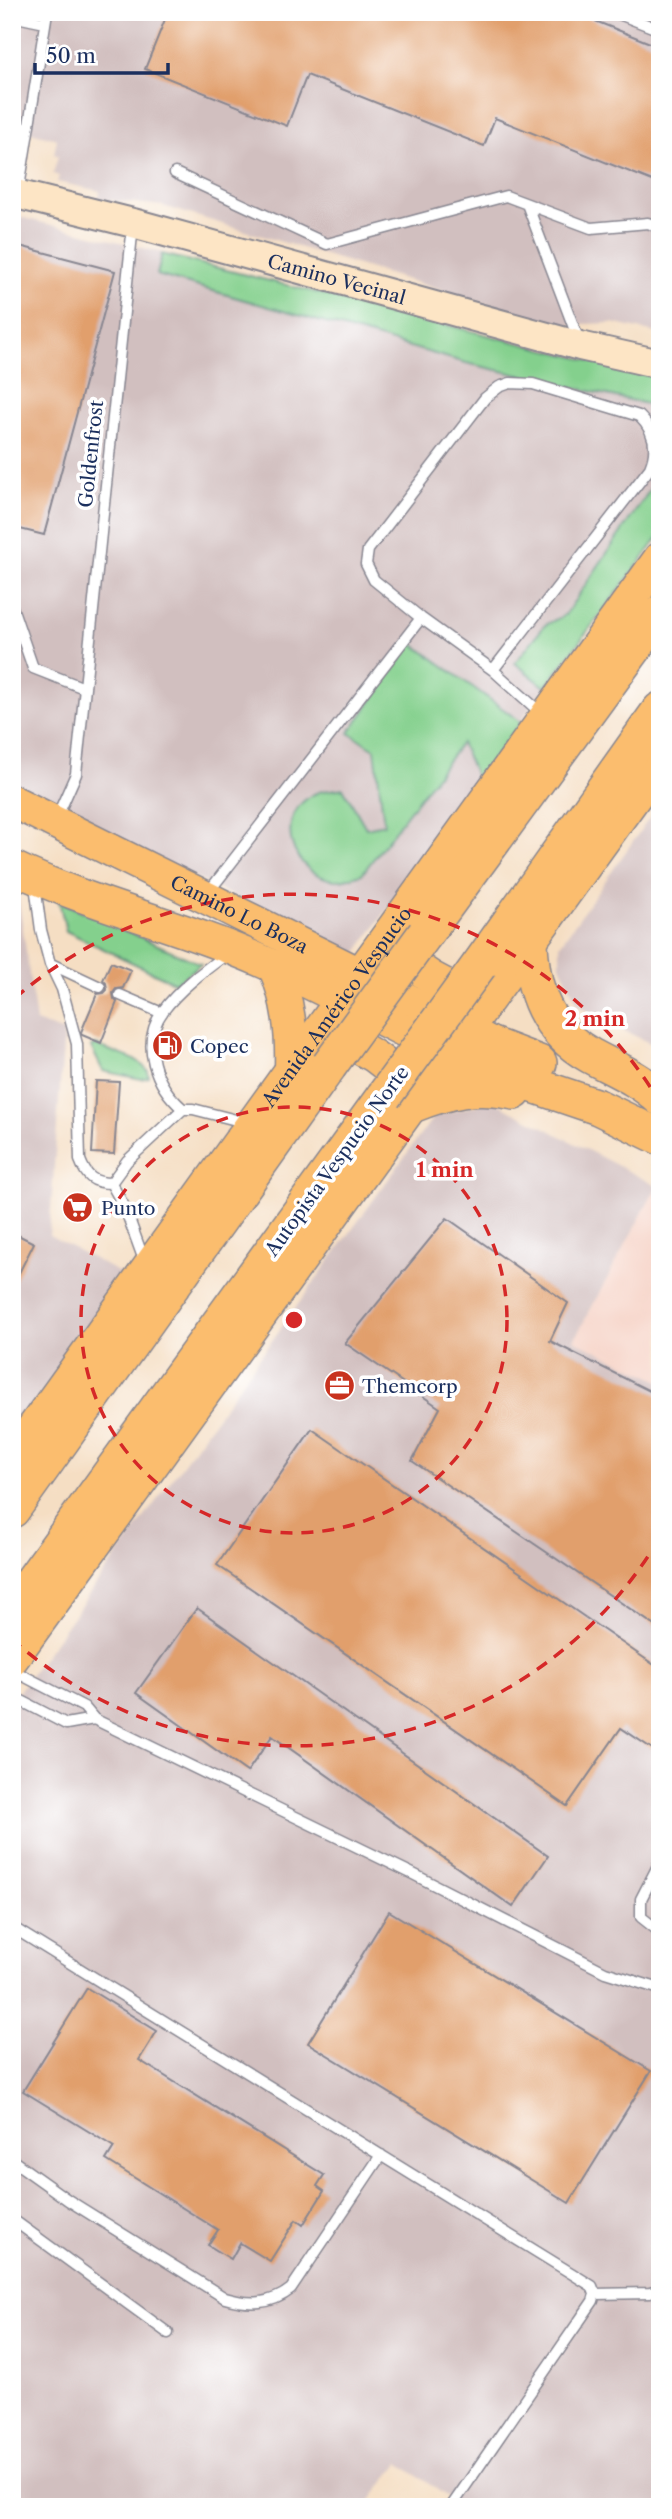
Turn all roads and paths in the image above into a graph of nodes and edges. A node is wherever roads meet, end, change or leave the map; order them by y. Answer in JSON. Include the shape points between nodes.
{"nodes":[{"id":1,"x":614,"y":12,"type":"edge"},
{"id":2,"x":12,"y":16,"type":"edge"},
{"id":3,"x":46,"y":18,"type":"edge"},
{"id":4,"x":660,"y":30,"type":"edge"},
{"id":5,"x":175,"y":173,"type":"dead end"},
{"id":6,"x":15,"y":194,"type":"edge"},
{"id":7,"x":527,"y":204,"type":"junction"},
{"id":8,"x":133,"y":223,"type":"junction"},
{"id":9,"x":660,"y":228,"type":"edge"},
{"id":10,"x":580,"y":346,"type":"junction"},
{"id":11,"x":660,"y":364,"type":"edge"},
{"id":12,"x":660,"y":558,"type":"edge"},
{"id":13,"x":12,"y":607,"type":"edge"},
{"id":14,"x":660,"y":613,"type":"edge"},
{"id":15,"x":421,"y":618,"type":"junction"},
{"id":16,"x":493,"y":670,"type":"junction"},
{"id":17,"x":84,"y":688,"type":"junction"},
{"id":18,"x":660,"y":710,"type":"edge"},
{"id":19,"x":545,"y":717,"type":"junction"},
{"id":20,"x":660,"y":762,"type":"edge"},
{"id":21,"x":12,"y":801,"type":"edge"},
{"id":22,"x":55,"y":822,"type":"junction"},
{"id":23,"x":23,"y":873,"type":"edge"},
{"id":24,"x":204,"y":898,"type":"junction"},
{"id":25,"x":388,"y":935,"type":"junction"},
{"id":26,"x":530,"y":943,"type":"junction"},
{"id":27,"x":233,"y":949,"type":"junction"},
{"id":28,"x":50,"y":964,"type":"junction"},
{"id":29,"x":274,"y":966,"type":"junction"},
{"id":30,"x":360,"y":974,"type":"junction"},
{"id":31,"x":485,"y":980,"type":"junction"},
{"id":32,"x":100,"y":987,"type":"dead end"},
{"id":33,"x":120,"y":995,"type":"dead end"},
{"id":34,"x":342,"y":1000,"type":"junction"},
{"id":35,"x":162,"y":1013,"type":"junction"},
{"id":36,"x":457,"y":1042,"type":"junction"},
{"id":37,"x":321,"y":1053,"type":"junction"},
{"id":38,"x":291,"y":1070,"type":"junction"},
{"id":39,"x":660,"y":1098,"type":"edge"},
{"id":40,"x":577,"y":1099,"type":"junction"},
{"id":41,"x":398,"y":1100,"type":"junction"},
{"id":42,"x":183,"y":1109,"type":"junction"},
{"id":43,"x":660,"y":1110,"type":"edge"},
{"id":44,"x":252,"y":1124,"type":"junction"},
{"id":45,"x":660,"y":1137,"type":"edge"},
{"id":46,"x":111,"y":1183,"type":"junction"},
{"id":47,"x":147,"y":1269,"type":"junction"},
{"id":48,"x":12,"y":1457,"type":"edge"},
{"id":49,"x":12,"y":1510,"type":"edge"},
{"id":50,"x":12,"y":1609,"type":"edge"},
{"id":51,"x":12,"y":1659,"type":"edge"},
{"id":52,"x":12,"y":1670,"type":"edge"},
{"id":53,"x":12,"y":1696,"type":"edge"},
{"id":54,"x":94,"y":1719,"type":"junction"},
{"id":55,"x":660,"y":1862,"type":"edge"},
{"id":56,"x":12,"y":1927,"type":"edge"},
{"id":57,"x":660,"y":1933,"type":"edge"},
{"id":58,"x":660,"y":1989,"type":"edge"},
{"id":59,"x":381,"y":2155,"type":"junction"},
{"id":60,"x":12,"y":2161,"type":"edge"},
{"id":61,"x":12,"y":2219,"type":"edge"},
{"id":62,"x":660,"y":2290,"type":"edge"},
{"id":63,"x":595,"y":2294,"type":"junction"},
{"id":64,"x":168,"y":2333,"type":"dead end"},
{"id":65,"x":451,"y":2507,"type":"edge"}],
"edges":[{"from":1,"to":4,"type":"lane"},
{"from":2,"to":3,"type":"lane"},
{"from":3,"to":6,"type":"lane"},
{"from":5,"to":7,"type":"lane","via":[[327,244],[506,196]]},
{"from":6,"to":8,"type":"street","name":"Camino Vecinal"},
{"from":7,"to":9,"type":"lane","via":[[591,228],[648,223]]},
{"from":7,"to":10,"type":"lane"},
{"from":8,"to":10,"type":"street","name":"Camino Vecinal"},
{"from":8,"to":17,"type":"lane","name":"Goldenfrost"},
{"from":10,"to":11,"type":"street","name":"Camino Vecinal"},
{"from":12,"to":19,"type":"main road","name":"Avenida Américo Vespucio"},
{"from":13,"to":17,"type":"lane","via":[[33,668]]},
{"from":14,"to":37,"type":"highway","bridge":true,"via":[[425,934]]},
{"from":15,"to":16,"type":"lane"},
{"from":15,"to":16,"type":"lane","via":[[370,576],[368,550],[485,398],[499,387],[522,383],[639,416],[654,437],[650,468]]},
{"from":15,"to":24,"type":"lane"},
{"from":16,"to":19,"type":"lane"},
{"from":17,"to":22,"type":"lane","name":"Goldenfrost","via":[[76,774]]},
{"from":18,"to":31,"type":"highway","name":"Autopista Vespucio Norte"},
{"from":19,"to":25,"type":"main road","name":"Avenida Américo Vespucio"},
{"from":20,"to":26,"type":"main road"},
{"from":21,"to":22,"type":"main road","name":"Camino Lo Boza"},
{"from":22,"to":24,"type":"main road","name":"Camino Lo Boza"},
{"from":23,"to":27,"type":"main road","name":"Camino Lo Boza"},
{"from":23,"to":28,"type":"lane"},
{"from":24,"to":30,"type":"main road","name":"Camino Lo Boza"},
{"from":25,"to":30,"type":"main road","name":"Avenida Américo Vespucio"},
{"from":25,"to":31,"type":"main road","via":[[407,959],[431,978],[460,991]]},
{"from":26,"to":31,"type":"main road"},
{"from":26,"to":39,"type":"highway","via":[[533,981],[552,1022],[576,1046]]},
{"from":27,"to":29,"type":"main road","name":"Camino Lo Boza"},
{"from":27,"to":35,"type":"lane","via":[[194,979]]},
{"from":28,"to":32,"type":"lane"},
{"from":28,"to":46,"type":"lane","via":[[78,1044],[80,1160],[91,1180]]},
{"from":29,"to":34,"type":"main road","name":"Camino Lo Boza"},
{"from":29,"to":38,"type":"main road","via":[[292,1032]]},
{"from":30,"to":34,"type":"main road","name":"Avenida Américo Vespucio"},
{"from":30,"to":36,"type":"main road","name":"Camino Lo Boza"},
{"from":31,"to":36,"type":"main road"},
{"from":31,"to":41,"type":"highway","name":"Autopista Vespucio Norte","bridge":true},
{"from":33,"to":35,"type":"lane"},
{"from":34,"to":36,"type":"main road","name":"Camino Lo Boza"},
{"from":34,"to":37,"type":"main road","name":"Avenida Américo Vespucio"},
{"from":35,"to":42,"type":"lane","via":[[153,1036],[153,1062],[163,1088]]},
{"from":36,"to":40,"type":"highway","via":[[486,1069]]},
{"from":36,"to":41,"type":"main road"},
{"from":36,"to":43,"type":"highway","via":[[489,1044],[593,1080]]},
{"from":37,"to":38,"type":"main road","name":"Avenida Américo Vespucio"},
{"from":37,"to":41,"type":"main road","via":[[343,1042],[373,1056],[396,1073]]},
{"from":37,"to":49,"type":"highway"},
{"from":38,"to":44,"type":"main road","name":"Avenida Américo Vespucio"},
{"from":40,"to":41,"type":"highway","via":[[478,1087]]},
{"from":40,"to":45,"type":"highway"},
{"from":41,"to":50,"type":"highway","name":"Autopista Vespucio Norte"},
{"from":41,"to":51,"type":"main road"},
{"from":42,"to":44,"type":"lane"},
{"from":42,"to":46,"type":"lane","via":[[127,1161]]},
{"from":44,"to":47,"type":"main road","name":"Avenida Américo Vespucio"},
{"from":46,"to":47,"type":"lane"},
{"from":47,"to":48,"type":"main road","name":"Avenida Américo Vespucio"},
{"from":52,"to":54,"type":"lane","via":[[84,1707]]},
{"from":53,"to":54,"type":"lane","via":[[65,1724]]},
{"from":54,"to":58,"type":"lane","via":[[605,1972]]},
{"from":55,"to":57,"type":"lane","via":[[641,1899],[640,1917]]},
{"from":56,"to":59,"type":"lane"},
{"from":59,"to":60,"type":"lane","via":[[291,2289],[281,2297],[255,2304],[225,2298]]},
{"from":59,"to":63,"type":"lane","via":[[586,2281]]},
{"from":61,"to":64,"type":"lane"},
{"from":62,"to":63,"type":"lane"},
{"from":63,"to":65,"type":"lane"}]}
